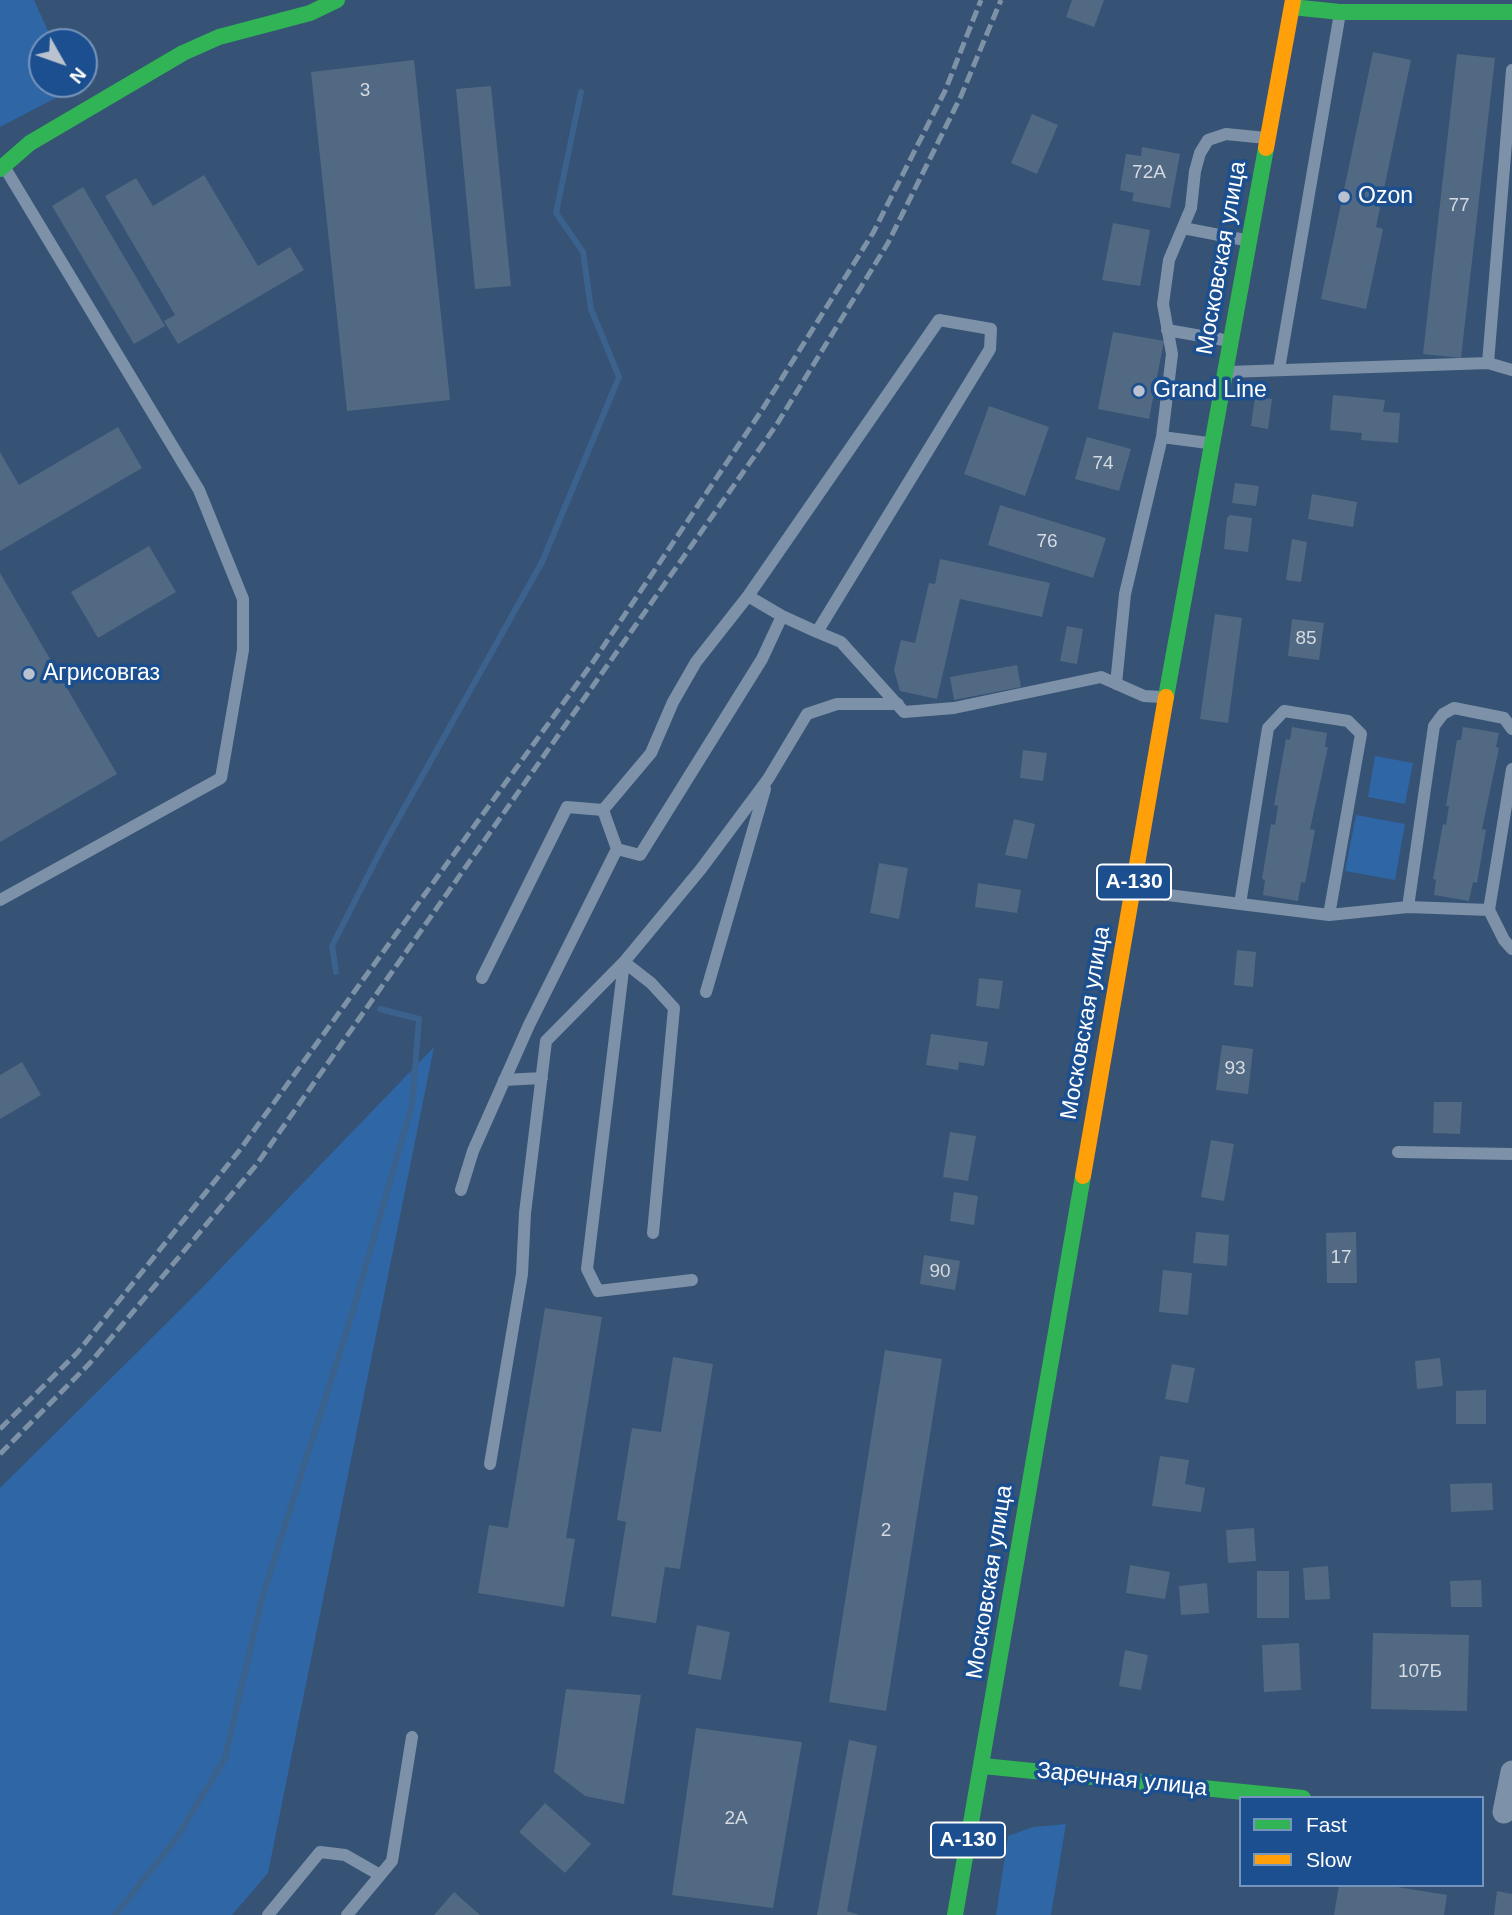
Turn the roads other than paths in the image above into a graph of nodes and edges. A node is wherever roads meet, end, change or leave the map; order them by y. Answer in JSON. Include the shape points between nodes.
{"nodes":[{"id":1,"x":337,"y":0,"type":"edge"},
{"id":2,"x":1293,"y":4,"type":"edge"},
{"id":3,"x":1340,"y":12,"type":"junction"},
{"id":4,"x":1512,"y":12,"type":"edge"},
{"id":5,"x":1512,"y":70,"type":"edge"},
{"id":6,"x":1266,"y":138,"type":"junction"},
{"id":7,"x":2,"y":167,"type":"edge"},
{"id":8,"x":1183,"y":228,"type":"junction"},
{"id":9,"x":1248,"y":240,"type":"junction"},
{"id":10,"x":1167,"y":330,"type":"junction"},
{"id":11,"x":1230,"y":341,"type":"junction"},
{"id":12,"x":1488,"y":363,"type":"junction"},
{"id":13,"x":1279,"y":369,"type":"junction"},
{"id":14,"x":1512,"y":370,"type":"edge"},
{"id":15,"x":1224,"y":373,"type":"junction"},
{"id":16,"x":1162,"y":437,"type":"junction"},
{"id":17,"x":1212,"y":443,"type":"junction"},
{"id":18,"x":748,"y":596,"type":"junction"},
{"id":19,"x":782,"y":617,"type":"junction"},
{"id":20,"x":817,"y":632,"type":"junction"},
{"id":21,"x":1116,"y":684,"type":"junction"},
{"id":22,"x":1166,"y":698,"type":"junction"},
{"id":23,"x":898,"y":704,"type":"junction"},
{"id":24,"x":1512,"y":729,"type":"edge"},
{"id":25,"x":1512,"y":769,"type":"edge"},
{"id":26,"x":768,"y":779,"type":"junction"},
{"id":27,"x":603,"y":810,"type":"junction"},
{"id":28,"x":617,"y":849,"type":"junction"},
{"id":29,"x":1133,"y":890,"type":"junction"},
{"id":30,"x":0,"y":900,"type":"edge"},
{"id":31,"x":1240,"y":904,"type":"junction"},
{"id":32,"x":1408,"y":907,"type":"junction"},
{"id":33,"x":1489,"y":910,"type":"junction"},
{"id":34,"x":1329,"y":915,"type":"junction"},
{"id":35,"x":1512,"y":949,"type":"edge"},
{"id":36,"x":624,"y":962,"type":"junction"},
{"id":37,"x":482,"y":978,"type":"dead end"},
{"id":38,"x":706,"y":992,"type":"dead end"},
{"id":39,"x":529,"y":1025,"type":"junction"},
{"id":40,"x":546,"y":1041,"type":"junction"},
{"id":41,"x":542,"y":1078,"type":"junction"},
{"id":42,"x":504,"y":1080,"type":"junction"},
{"id":43,"x":1398,"y":1152,"type":"dead end"},
{"id":44,"x":1512,"y":1154,"type":"edge"},
{"id":45,"x":461,"y":1190,"type":"dead end"},
{"id":46,"x":653,"y":1233,"type":"dead end"},
{"id":47,"x":692,"y":1280,"type":"dead end"},
{"id":48,"x":490,"y":1464,"type":"dead end"},
{"id":49,"x":412,"y":1737,"type":"dead end"},
{"id":50,"x":984,"y":1766,"type":"junction"},
{"id":51,"x":1512,"y":1772,"type":"edge"},
{"id":52,"x":1283,"y":1796,"type":"edge"},
{"id":53,"x":1499,"y":1812,"type":"edge"},
{"id":54,"x":380,"y":1875,"type":"junction"},
{"id":55,"x":268,"y":1915,"type":"edge"},
{"id":56,"x":347,"y":1915,"type":"edge"},
{"id":57,"x":955,"y":1915,"type":"edge"}],
"edges":[{"from":1,"to":7,"type":"main road","via":[[310,13],[219,37],[183,53],[30,143]]},
{"from":2,"to":3,"type":"main road"},
{"from":2,"to":6,"type":"main road","name":"Московская улица","number":"А-130"},
{"from":3,"to":4,"type":"main road"},
{"from":3,"to":13,"type":"lane"},
{"from":5,"to":12,"type":"lane"},
{"from":6,"to":8,"type":"lane","via":[[1226,134],[1208,140],[1197,162],[1191,208]]},
{"from":6,"to":9,"type":"main road","name":"Московская улица","number":"А-130"},
{"from":7,"to":30,"type":"lane","via":[[199,490],[243,599],[243,650],[221,778]]},
{"from":8,"to":9,"type":"lane"},
{"from":8,"to":10,"type":"lane","via":[[1163,289]]},
{"from":9,"to":11,"type":"main road","name":"Московская улица","number":"А-130"},
{"from":10,"to":11,"type":"lane"},
{"from":10,"to":16,"type":"lane","via":[[1172,354]]},
{"from":11,"to":15,"type":"main road","name":"Московская улица","number":"А-130"},
{"from":12,"to":13,"type":"lane"},
{"from":12,"to":14,"type":"lane"},
{"from":13,"to":15,"type":"lane"},
{"from":15,"to":17,"type":"main road","name":"Московская улица","number":"А-130"},
{"from":16,"to":17,"type":"lane"},
{"from":16,"to":21,"type":"lane","via":[[1125,594]]},
{"from":17,"to":22,"type":"main road","name":"Московская улица","number":"А-130"},
{"from":18,"to":19,"type":"lane"},
{"from":18,"to":20,"type":"lane","via":[[939,320],[991,329],[990,349]]},
{"from":18,"to":27,"type":"lane","via":[[696,662],[651,753]]},
{"from":19,"to":20,"type":"lane"},
{"from":19,"to":28,"type":"lane","via":[[756,669],[640,855]]},
{"from":20,"to":23,"type":"lane","via":[[841,642]]},
{"from":21,"to":22,"type":"lane","via":[[1144,696]]},
{"from":21,"to":23,"type":"lane","via":[[1101,677],[925,712],[904,712]]},
{"from":22,"to":29,"type":"main road","name":"Московская улица","number":"А-130"},
{"from":23,"to":26,"type":"lane","via":[[837,704],[807,714]]},
{"from":24,"to":32,"type":"lane","via":[[1504,718],[1454,708],[1434,726]]},
{"from":25,"to":33,"type":"lane"},
{"from":26,"to":36,"type":"lane"},
{"from":26,"to":38,"type":"lane"},
{"from":27,"to":28,"type":"lane"},
{"from":27,"to":37,"type":"lane","via":[[567,807]]},
{"from":28,"to":39,"type":"lane"},
{"from":29,"to":31,"type":"lane"},
{"from":29,"to":50,"type":"main road","name":"Московская улица","number":"А-130"},
{"from":31,"to":34,"type":"lane"},
{"from":31,"to":34,"type":"lane","via":[[1268,728],[1284,711],[1348,721],[1361,734]]},
{"from":32,"to":33,"type":"lane"},
{"from":32,"to":34,"type":"lane"},
{"from":33,"to":35,"type":"lane"},
{"from":36,"to":40,"type":"lane"},
{"from":36,"to":46,"type":"lane","via":[[674,1008]]},
{"from":36,"to":47,"type":"lane","via":[[587,1269],[598,1291]]},
{"from":39,"to":40,"type":"lane"},
{"from":39,"to":42,"type":"lane"},
{"from":40,"to":41,"type":"lane"},
{"from":41,"to":42,"type":"lane"},
{"from":41,"to":48,"type":"lane","via":[[522,1274]]},
{"from":42,"to":45,"type":"lane"},
{"from":43,"to":44,"type":"lane"},
{"from":49,"to":54,"type":"lane","via":[[392,1861]]},
{"from":50,"to":52,"type":"main road","name":"Заречная улица"},
{"from":50,"to":57,"type":"main road","number":"А-130"},
{"from":51,"to":53,"type":"street"},
{"from":54,"to":55,"type":"lane","via":[[345,1855],[320,1852]]},
{"from":54,"to":56,"type":"lane"}]}
